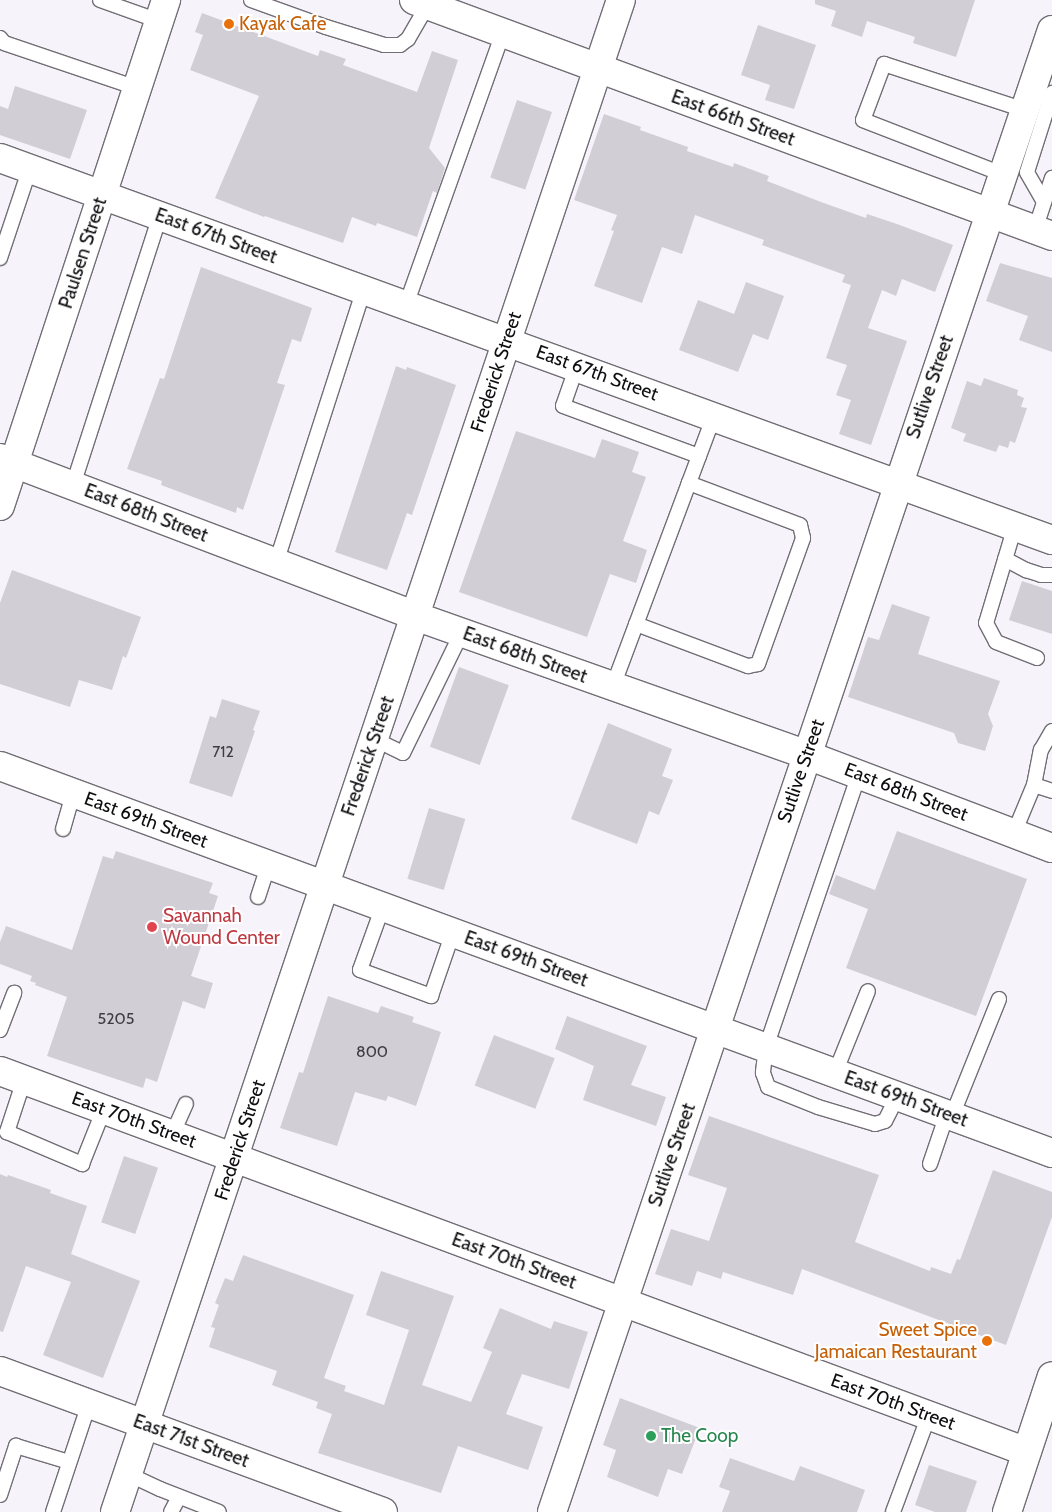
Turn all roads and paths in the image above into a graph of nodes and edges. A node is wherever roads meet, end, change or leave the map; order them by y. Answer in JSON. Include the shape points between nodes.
{"nodes":[{"id":1,"x":100,"y":0,"type":"edge"},
{"id":2,"x":251,"y":0,"type":"edge"},
{"id":3,"x":620,"y":0,"type":"edge"},
{"id":4,"x":421,"y":3,"type":"edge"},
{"id":5,"x":162,"y":10,"type":"edge"},
{"id":6,"x":1052,"y":30,"type":"edge"},
{"id":7,"x":503,"y":33,"type":"junction"},
{"id":8,"x":0,"y":38,"type":"edge"},
{"id":9,"x":598,"y":68,"type":"junction"},
{"id":10,"x":137,"y":88,"type":"junction"},
{"id":11,"x":1052,"y":93,"type":"edge"},
{"id":12,"x":1025,"y":110,"type":"junction"},
{"id":13,"x":0,"y":158,"type":"edge"},
{"id":14,"x":30,"y":168,"type":"junction"},
{"id":15,"x":1002,"y":174,"type":"junction"},
{"id":16,"x":1052,"y":178,"type":"edge"},
{"id":17,"x":102,"y":194,"type":"junction"},
{"id":18,"x":1044,"y":202,"type":"junction"},
{"id":19,"x":989,"y":212,"type":"junction"},
{"id":20,"x":160,"y":215,"type":"junction"},
{"id":21,"x":1044,"y":233,"type":"edge"},
{"id":22,"x":0,"y":258,"type":"edge"},
{"id":23,"x":364,"y":289,"type":"junction"},
{"id":24,"x":406,"y":305,"type":"junction"},
{"id":25,"x":507,"y":341,"type":"junction"},
{"id":26,"x":577,"y":366,"type":"junction"},
{"id":27,"x":714,"y":416,"type":"junction"},
{"id":28,"x":699,"y":456,"type":"junction"},
{"id":29,"x":7,"y":461,"type":"edge"},
{"id":30,"x":689,"y":483,"type":"junction"},
{"id":31,"x":898,"y":483,"type":"junction"},
{"id":32,"x":73,"y":485,"type":"junction"},
{"id":33,"x":0,"y":506,"type":"edge"},
{"id":34,"x":1015,"y":526,"type":"junction"},
{"id":35,"x":1052,"y":540,"type":"edge"},
{"id":36,"x":1005,"y":559,"type":"junction"},
{"id":37,"x":276,"y":563,"type":"junction"},
{"id":38,"x":1052,"y":575,"type":"edge"},
{"id":39,"x":415,"y":616,"type":"junction"},
{"id":40,"x":636,"y":624,"type":"junction"},
{"id":41,"x":462,"y":632,"type":"junction"},
{"id":42,"x":1037,"y":658,"type":"dead end"},
{"id":43,"x":613,"y":686,"type":"junction"},
{"id":44,"x":1052,"y":731,"type":"edge"},
{"id":45,"x":374,"y":739,"type":"junction"},
{"id":46,"x":806,"y":755,"type":"junction"},
{"id":47,"x":0,"y":766,"type":"edge"},
{"id":48,"x":859,"y":774,"type":"junction"},
{"id":49,"x":1034,"y":785,"type":"junction"},
{"id":50,"x":1052,"y":791,"type":"edge"},
{"id":51,"x":73,"y":794,"type":"junction"},
{"id":52,"x":63,"y":829,"type":"dead end"},
{"id":53,"x":1014,"y":833,"type":"junction"},
{"id":54,"x":1052,"y":848,"type":"edge"},
{"id":55,"x":269,"y":864,"type":"junction"},
{"id":56,"x":325,"y":885,"type":"junction"},
{"id":57,"x":258,"y":897,"type":"dead end"},
{"id":58,"x":383,"y":906,"type":"junction"},
{"id":59,"x":453,"y":932,"type":"junction"},
{"id":60,"x":868,"y":991,"type":"dead end"},
{"id":61,"x":14,"y":992,"type":"dead end"},
{"id":62,"x":999,"y":1000,"type":"dead end"},
{"id":63,"x":715,"y":1029,"type":"junction"},
{"id":64,"x":0,"y":1030,"type":"edge"},
{"id":65,"x":766,"y":1047,"type":"junction"},
{"id":66,"x":835,"y":1073,"type":"junction"},
{"id":67,"x":12,"y":1075,"type":"edge"},
{"id":68,"x":898,"y":1096,"type":"junction"},
{"id":69,"x":186,"y":1104,"type":"dead end"},
{"id":70,"x":104,"y":1109,"type":"junction"},
{"id":71,"x":949,"y":1115,"type":"junction"},
{"id":72,"x":172,"y":1135,"type":"junction"},
{"id":73,"x":1052,"y":1153,"type":"edge"},
{"id":74,"x":234,"y":1158,"type":"junction"},
{"id":75,"x":930,"y":1164,"type":"dead end"},
{"id":76,"x":623,"y":1302,"type":"junction"},
{"id":77,"x":0,"y":1371,"type":"edge"},
{"id":78,"x":1052,"y":1376,"type":"edge"},
{"id":79,"x":89,"y":1404,"type":"junction"},
{"id":80,"x":928,"y":1415,"type":"junction"},
{"id":81,"x":144,"y":1424,"type":"junction"},
{"id":82,"x":1027,"y":1452,"type":"junction"},
{"id":83,"x":69,"y":1462,"type":"junction"},
{"id":84,"x":128,"y":1474,"type":"junction"},
{"id":85,"x":0,"y":1496,"type":"edge"},
{"id":86,"x":179,"y":1497,"type":"junction"},
{"id":87,"x":1012,"y":1511,"type":"edge"},
{"id":88,"x":53,"y":1512,"type":"edge"},
{"id":89,"x":115,"y":1512,"type":"edge"},
{"id":90,"x":171,"y":1512,"type":"edge"},
{"id":91,"x":219,"y":1512,"type":"edge"},
{"id":92,"x":383,"y":1512,"type":"edge"},
{"id":93,"x":552,"y":1512,"type":"edge"},
{"id":94,"x":893,"y":1512,"type":"edge"}],
"edges":[{"from":1,"to":5,"type":"lane"},
{"from":2,"to":4,"type":"lane","via":[[384,45],[400,45],[408,39]]},
{"from":3,"to":9,"type":"street","name":"Frederick Street"},
{"from":4,"to":7,"type":"street","name":"East 66th Street"},
{"from":5,"to":10,"type":"street","name":"Paulsen Street"},
{"from":6,"to":12,"type":"street","name":"Sutlive Street"},
{"from":7,"to":9,"type":"street","name":"East 66th Street"},
{"from":7,"to":24,"type":"lane"},
{"from":8,"to":10,"type":"lane"},
{"from":9,"to":19,"type":"street","name":"East 66th Street"},
{"from":9,"to":25,"type":"street","name":"Frederick Street"},
{"from":10,"to":17,"type":"street","name":"Paulsen Street"},
{"from":11,"to":18,"type":"lane","via":[[1027,172]]},
{"from":12,"to":15,"type":"street","name":"Sutlive Street"},
{"from":12,"to":15,"type":"lane","via":[[884,64],[863,120]]},
{"from":13,"to":14,"type":"street","name":"East 67th Street"},
{"from":14,"to":17,"type":"street","name":"East 67th Street"},
{"from":14,"to":22,"type":"lane"},
{"from":15,"to":19,"type":"street","name":"Sutlive Street"},
{"from":16,"to":18,"type":"lane"},
{"from":17,"to":20,"type":"street","name":"East 67th Street"},
{"from":17,"to":29,"type":"street","name":"Paulsen Street"},
{"from":18,"to":21,"type":"lane"},
{"from":19,"to":21,"type":"street","name":"East 66th Street"},
{"from":19,"to":31,"type":"street","name":"Sutlive Street"},
{"from":20,"to":23,"type":"street","name":"East 67th Street"},
{"from":20,"to":32,"type":"lane"},
{"from":23,"to":24,"type":"street","name":"East 67th Street"},
{"from":23,"to":37,"type":"lane"},
{"from":24,"to":25,"type":"street","name":"East 67th Street"},
{"from":25,"to":26,"type":"street","name":"East 67th Street"},
{"from":25,"to":39,"type":"street","name":"Frederick Street"},
{"from":26,"to":27,"type":"street","name":"East 67th Street"},
{"from":26,"to":28,"type":"lane","via":[[563,406]]},
{"from":27,"to":28,"type":"lane"},
{"from":27,"to":31,"type":"street","name":"East 67th Street"},
{"from":28,"to":30,"type":"lane"},
{"from":29,"to":32,"type":"street","name":"East 68th Street"},
{"from":29,"to":33,"type":"street","name":"Paulsen Street"},
{"from":30,"to":40,"type":"lane"},
{"from":30,"to":40,"type":"lane","via":[[800,525],[803,538],[758,664],[748,666]]},
{"from":31,"to":34,"type":"street","name":"East 67th Street"},
{"from":31,"to":46,"type":"street","name":"Sutlive Street"},
{"from":32,"to":37,"type":"street","name":"East 68th Street"},
{"from":34,"to":35,"type":"street","name":"East 67th Street"},
{"from":34,"to":36,"type":"lane"},
{"from":36,"to":38,"type":"lane","via":[[1026,570]]},
{"from":36,"to":42,"type":"lane","via":[[986,623],[996,642]]},
{"from":37,"to":39,"type":"street","name":"East 68th Street"},
{"from":39,"to":41,"type":"street","name":"East 68th Street"},
{"from":39,"to":45,"type":"street","name":"Frederick Street"},
{"from":40,"to":43,"type":"lane"},
{"from":41,"to":43,"type":"street","name":"East 68th Street"},
{"from":41,"to":45,"type":"lane","via":[[403,753]]},
{"from":43,"to":46,"type":"street","name":"East 68th Street"},
{"from":44,"to":49,"type":"lane","via":[[1040,750]]},
{"from":45,"to":56,"type":"street","name":"Frederick Street"},
{"from":46,"to":48,"type":"street","name":"East 68th Street"},
{"from":46,"to":63,"type":"street","name":"Sutlive Street"},
{"from":47,"to":51,"type":"street","name":"East 69th Street"},
{"from":48,"to":53,"type":"street","name":"East 68th Street"},
{"from":48,"to":65,"type":"lane"},
{"from":49,"to":50,"type":"lane"},
{"from":49,"to":53,"type":"lane"},
{"from":51,"to":52,"type":"lane"},
{"from":51,"to":55,"type":"street","name":"East 69th Street"},
{"from":53,"to":54,"type":"street","name":"East 68th Street"},
{"from":55,"to":56,"type":"street","name":"East 69th Street"},
{"from":55,"to":57,"type":"lane"},
{"from":56,"to":58,"type":"street","name":"East 69th Street"},
{"from":56,"to":74,"type":"street","name":"Frederick Street"},
{"from":58,"to":59,"type":"street","name":"East 69th Street"},
{"from":58,"to":59,"type":"lane","via":[[360,970],[430,996]]},
{"from":59,"to":63,"type":"street","name":"East 69th Street"},
{"from":60,"to":66,"type":"lane"},
{"from":61,"to":64,"type":"lane"},
{"from":62,"to":71,"type":"lane"},
{"from":63,"to":65,"type":"street","name":"East 69th Street"},
{"from":63,"to":76,"type":"street","name":"Sutlive Street"},
{"from":65,"to":66,"type":"street","name":"East 69th Street"},
{"from":65,"to":68,"type":"lane","via":[[762,1073],[768,1087],[818,1107],[875,1124],[885,1121]]},
{"from":66,"to":68,"type":"street","name":"East 69th Street"},
{"from":67,"to":70,"type":"street","name":"East 70th Street"},
{"from":67,"to":70,"type":"lane","via":[[7,1132],[82,1164]]},
{"from":68,"to":71,"type":"street","name":"East 69th Street"},
{"from":69,"to":72,"type":"lane"},
{"from":70,"to":72,"type":"street","name":"East 70th Street"},
{"from":71,"to":73,"type":"street","name":"East 69th Street"},
{"from":71,"to":75,"type":"lane"},
{"from":72,"to":74,"type":"street","name":"East 70th Street"},
{"from":74,"to":76,"type":"street","name":"East 70th Street"},
{"from":74,"to":81,"type":"street","name":"Frederick Street"},
{"from":76,"to":80,"type":"street","name":"East 70th Street"},
{"from":76,"to":93,"type":"street","name":"Sutlive Street"},
{"from":77,"to":79,"type":"street","name":"East 71st Street"},
{"from":78,"to":82,"type":"street"},
{"from":79,"to":81,"type":"street","name":"East 71st Street"},
{"from":79,"to":83,"type":"lane"},
{"from":80,"to":82,"type":"street","name":"East 70th Street"},
{"from":80,"to":94,"type":"lane"},
{"from":81,"to":84,"type":"street","name":"Frederick Street"},
{"from":81,"to":92,"type":"street","name":"East 71st Street"},
{"from":82,"to":87,"type":"street"},
{"from":83,"to":85,"type":"lane","via":[[16,1446]]},
{"from":83,"to":88,"type":"lane"},
{"from":84,"to":86,"type":"lane"},
{"from":84,"to":89,"type":"street","name":"Frederick Street"},
{"from":86,"to":90,"type":"lane"},
{"from":86,"to":91,"type":"lane"}]}
